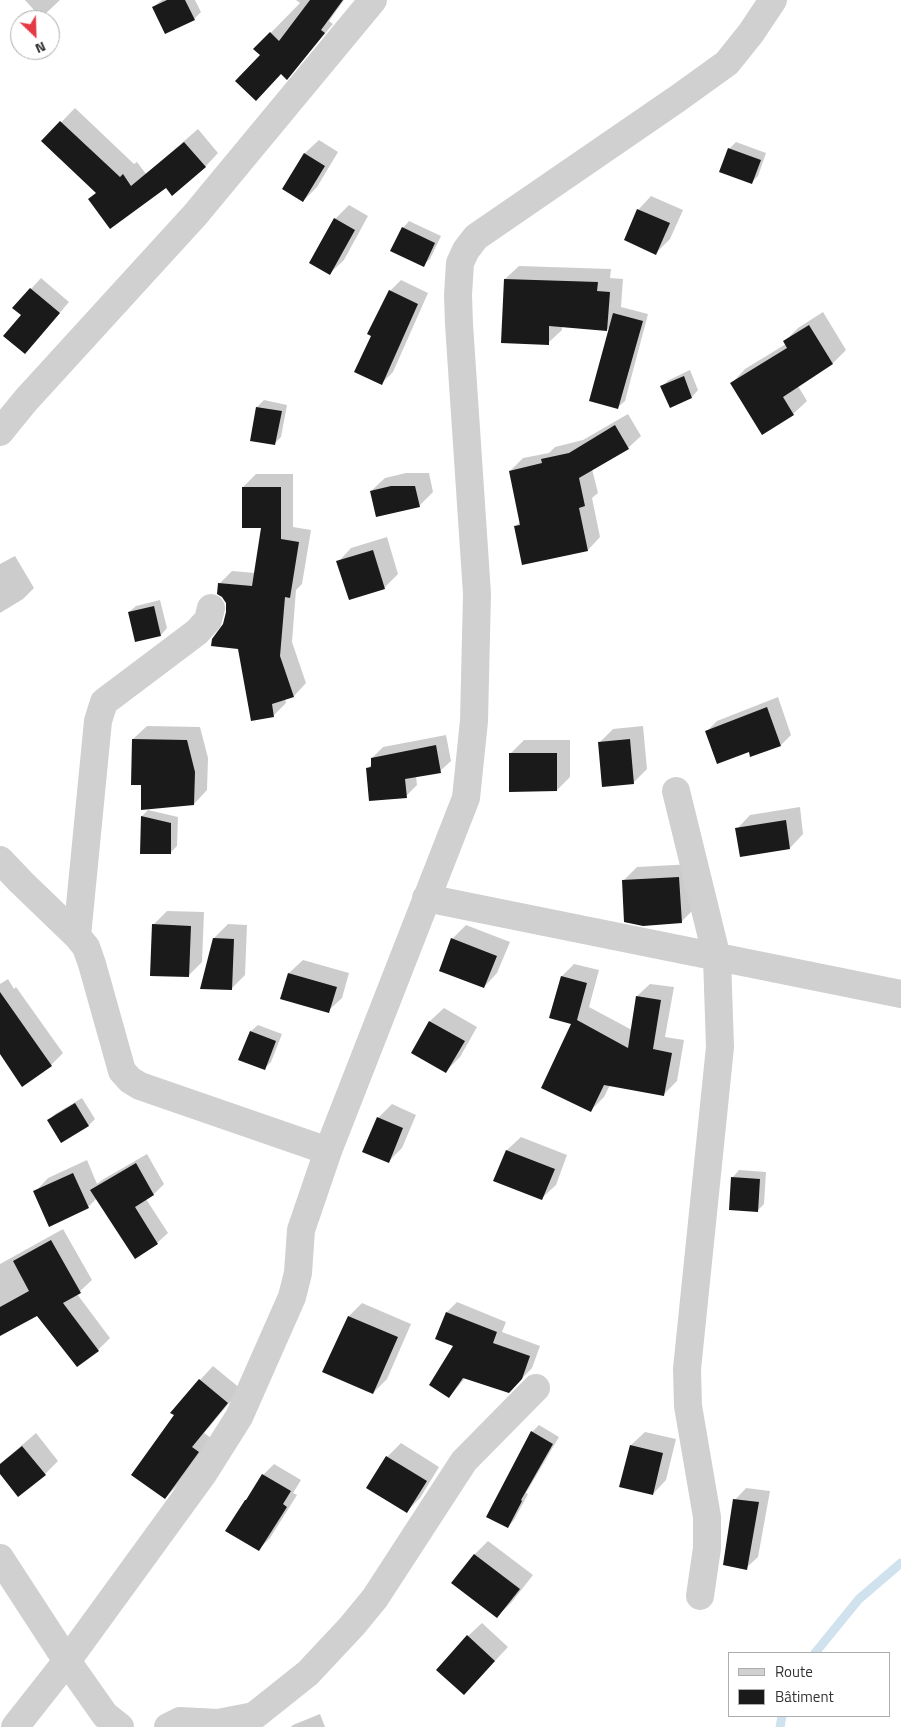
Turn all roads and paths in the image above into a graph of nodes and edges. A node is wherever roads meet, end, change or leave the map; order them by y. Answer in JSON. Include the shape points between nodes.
{"nodes":[{"id":1,"x":373,"y":0,"type":"edge"},
{"id":2,"x":773,"y":0,"type":"edge"},
{"id":3,"x":0,"y":432,"type":"edge"},
{"id":4,"x":212,"y":608,"type":"dead end"},
{"id":5,"x":676,"y":791,"type":"dead end"},
{"id":6,"x":0,"y":860,"type":"edge"},
{"id":7,"x":426,"y":898,"type":"junction"},
{"id":8,"x":77,"y":936,"type":"junction"},
{"id":9,"x":717,"y":958,"type":"junction"},
{"id":10,"x":901,"y":994,"type":"edge"},
{"id":11,"x":328,"y":1151,"type":"junction"},
{"id":12,"x":536,"y":1388,"type":"dead end"},
{"id":13,"x":0,"y":1558,"type":"edge"},
{"id":14,"x":700,"y":1596,"type":"dead end"},
{"id":15,"x":67,"y":1661,"type":"junction"},
{"id":16,"x":15,"y":1727,"type":"edge"},
{"id":17,"x":120,"y":1727,"type":"edge"},
{"id":18,"x":168,"y":1727,"type":"edge"}],
"edges":[{"from":1,"to":3,"type":"street","via":[[195,215]]},
{"from":2,"to":7,"type":"street","via":[[727,63],[476,237],[460,263],[459,324],[477,594],[474,721],[466,798]]},
{"from":4,"to":8,"type":"street","via":[[208,620],[197,632],[104,702],[98,721]]},
{"from":5,"to":9,"type":"street"},
{"from":6,"to":8,"type":"street"},
{"from":7,"to":9,"type":"street"},
{"from":7,"to":11,"type":"street"},
{"from":8,"to":11,"type":"street","via":[[86,947],[122,1071],[130,1080]]},
{"from":9,"to":10,"type":"street"},
{"from":9,"to":14,"type":"street","via":[[720,1047],[687,1369],[688,1406],[707,1517],[707,1548]]},
{"from":11,"to":15,"type":"street","via":[[300,1230],[298,1274],[292,1297],[239,1416],[203,1474]]},
{"from":12,"to":18,"type":"street","via":[[464,1460],[374,1598],[308,1673],[254,1716],[218,1723],[180,1721]]},
{"from":13,"to":15,"type":"street"},
{"from":15,"to":16,"type":"street"},
{"from":15,"to":17,"type":"street","via":[[105,1715]]}]}
